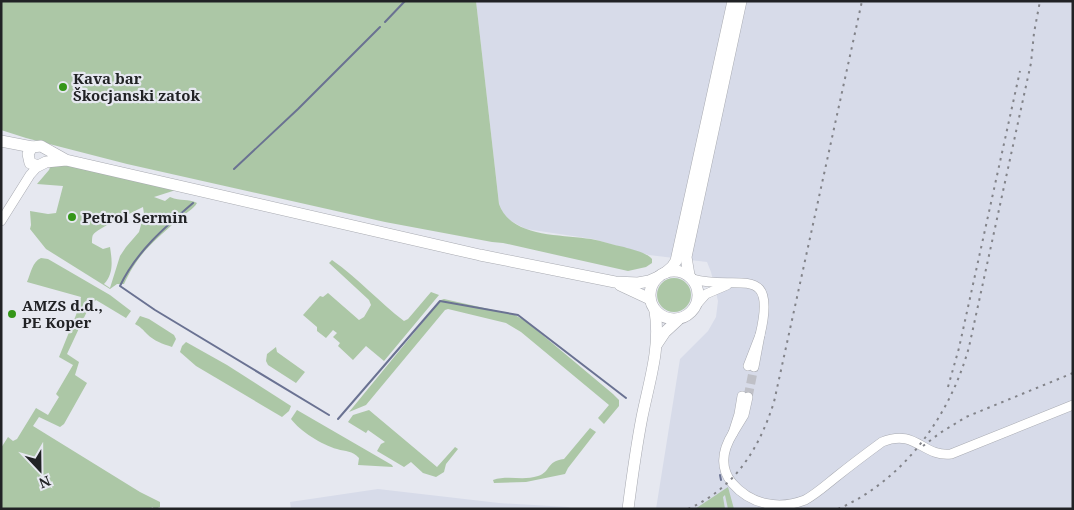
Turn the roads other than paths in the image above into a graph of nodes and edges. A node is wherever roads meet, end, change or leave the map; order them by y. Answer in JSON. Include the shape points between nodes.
{"nodes":[{"id":1,"x":733,"y":1,"type":"edge"},
{"id":2,"x":741,"y":1,"type":"edge"},
{"id":3,"x":1,"y":141,"type":"edge"},
{"id":4,"x":36,"y":157,"type":"junction"},
{"id":5,"x":2,"y":222,"type":"edge"},
{"id":6,"x":661,"y":275,"type":"junction"},
{"id":7,"x":690,"y":277,"type":"junction"},
{"id":8,"x":615,"y":282,"type":"junction"},
{"id":9,"x":732,"y":283,"type":"junction"},
{"id":10,"x":650,"y":299,"type":"junction"},
{"id":11,"x":698,"y":303,"type":"junction"},
{"id":12,"x":655,"y":311,"type":"junction"},
{"id":13,"x":678,"y":320,"type":"junction"},
{"id":14,"x":657,"y":344,"type":"junction"},
{"id":15,"x":751,"y":367,"type":"tunnel mouth"},
{"id":16,"x":745,"y":396,"type":"tunnel mouth"},
{"id":17,"x":1073,"y":405,"type":"edge"},
{"id":18,"x":628,"y":509,"type":"edge"}],
"edges":[{"from":1,"to":6,"type":"main road","via":[[676,262]]},
{"from":2,"to":7,"type":"main road","via":[[686,257]]},
{"from":3,"to":4,"type":"main road"},
{"from":4,"to":5,"type":"street"},
{"from":4,"to":8,"type":"main road","via":[[66,160],[480,255]]},
{"from":6,"to":7,"type":"main road","via":[[677,271]]},
{"from":6,"to":8,"type":"main road","via":[[649,281]]},
{"from":6,"to":10,"type":"main road","via":[[651,287]]},
{"from":7,"to":9,"type":"street","via":[[707,283]]},
{"from":7,"to":11,"type":"main road","via":[[699,293]]},
{"from":8,"to":10,"type":"main road"},
{"from":9,"to":11,"type":"street","via":[[706,294]]},
{"from":9,"to":15,"type":"street","via":[[752,284],[760,291],[765,304]]},
{"from":10,"to":12,"type":"main road"},
{"from":11,"to":13,"type":"main road","via":[[692,312]]},
{"from":12,"to":13,"type":"main road","via":[[666,318]]},
{"from":12,"to":14,"type":"main road"},
{"from":13,"to":14,"type":"main road"},
{"from":14,"to":18,"type":"main road"},
{"from":16,"to":17,"type":"street","via":[[723,457],[730,480],[741,492],[756,502],[771,506],[787,506],[806,499],[889,439],[913,440],[938,454],[951,454]]}]}
